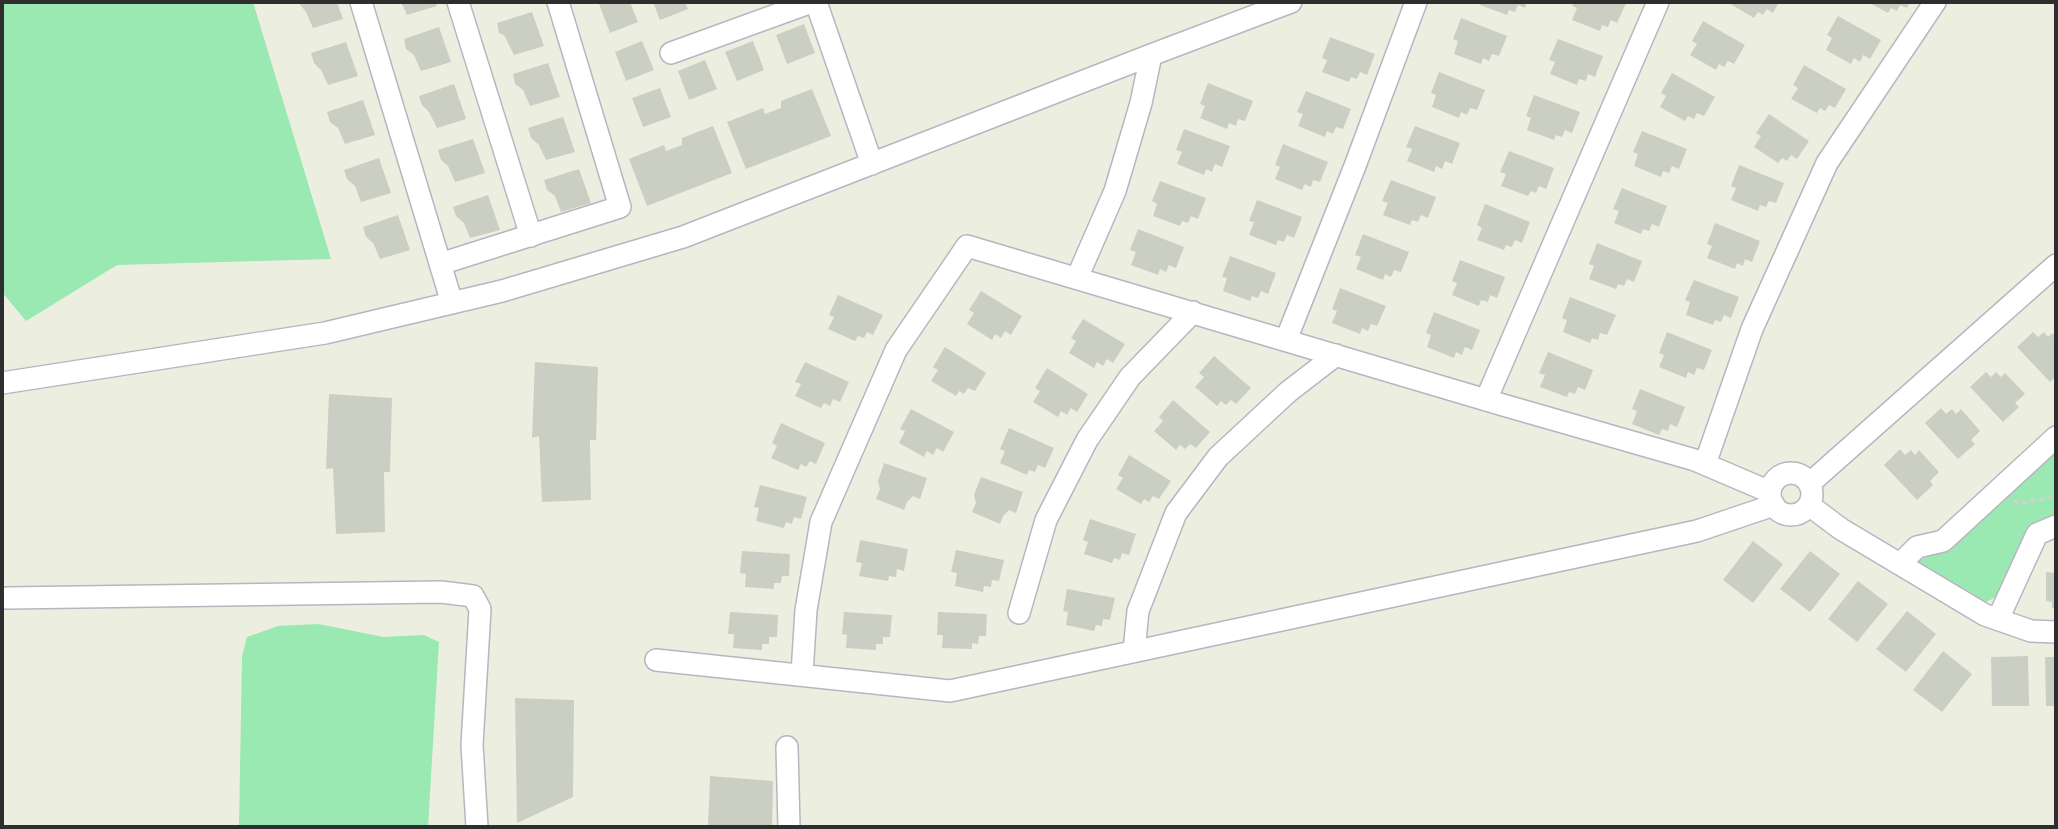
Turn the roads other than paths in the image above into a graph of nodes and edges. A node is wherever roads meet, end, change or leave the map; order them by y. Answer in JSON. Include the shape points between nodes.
{"nodes":[{"id":1,"x":361,"y":2,"type":"edge"},
{"id":2,"x":458,"y":2,"type":"edge"},
{"id":3,"x":558,"y":2,"type":"edge"},
{"id":4,"x":814,"y":2,"type":"edge"},
{"id":5,"x":1291,"y":2,"type":"edge"},
{"id":6,"x":1416,"y":2,"type":"edge"},
{"id":7,"x":1658,"y":2,"type":"edge"},
{"id":8,"x":1935,"y":2,"type":"edge"},
{"id":9,"x":671,"y":52,"type":"dead end"},
{"id":10,"x":1151,"y":55,"type":"junction"},
{"id":11,"x":872,"y":164,"type":"junction"},
{"id":12,"x":531,"y":236,"type":"junction"},
{"id":13,"x":440,"y":264,"type":"junction"},
{"id":14,"x":2056,"y":265,"type":"edge"},
{"id":15,"x":1077,"y":278,"type":"junction"},
{"id":16,"x":452,"y":303,"type":"junction"},
{"id":17,"x":1193,"y":312,"type":"junction"},
{"id":18,"x":1286,"y":340,"type":"junction"},
{"id":19,"x":1336,"y":355,"type":"junction"},
{"id":20,"x":2,"y":383,"type":"edge"},
{"id":21,"x":1486,"y":400,"type":"junction"},
{"id":22,"x":2056,"y":437,"type":"edge"},
{"id":23,"x":1705,"y":464,"type":"junction"},
{"id":24,"x":1809,"y":484,"type":"junction"},
{"id":25,"x":1772,"y":498,"type":"junction"},
{"id":26,"x":1809,"y":505,"type":"junction"},
{"id":27,"x":2056,"y":526,"type":"edge"},
{"id":28,"x":1900,"y":564,"type":"junction"},
{"id":29,"x":6,"y":598,"type":"dead end"},
{"id":30,"x":1018,"y":613,"type":"dead end"},
{"id":31,"x":1998,"y":619,"type":"junction"},
{"id":32,"x":2056,"y":632,"type":"edge"},
{"id":33,"x":1134,"y":651,"type":"junction"},
{"id":34,"x":656,"y":660,"type":"dead end"},
{"id":35,"x":802,"y":674,"type":"junction"},
{"id":36,"x":788,"y":747,"type":"dead end"},
{"id":37,"x":477,"y":827,"type":"edge"},
{"id":38,"x":789,"y":827,"type":"edge"}],
"edges":[{"from":1,"to":13,"type":"street"},
{"from":2,"to":12,"type":"street"},
{"from":3,"to":12,"type":"street","via":[[620,207]]},
{"from":4,"to":9,"type":"street"},
{"from":4,"to":11,"type":"street"},
{"from":5,"to":10,"type":"street"},
{"from":6,"to":18,"type":"street"},
{"from":7,"to":21,"type":"street"},
{"from":8,"to":23,"type":"street","via":[[1827,163],[1752,329]]},
{"from":10,"to":11,"type":"street"},
{"from":10,"to":15,"type":"street","via":[[1115,191]]},
{"from":11,"to":16,"type":"street","via":[[683,237]]},
{"from":12,"to":13,"type":"street"},
{"from":13,"to":16,"type":"street"},
{"from":14,"to":24,"type":"street"},
{"from":15,"to":17,"type":"street"},
{"from":15,"to":35,"type":"street","via":[[967,246],[937,287],[896,350],[821,522],[806,610]]},
{"from":16,"to":20,"type":"street","via":[[324,333]]},
{"from":17,"to":18,"type":"street"},
{"from":17,"to":30,"type":"street","via":[[1130,377],[1087,440],[1046,520]]},
{"from":18,"to":19,"type":"street"},
{"from":19,"to":21,"type":"street"},
{"from":19,"to":33,"type":"street","via":[[1217,457],[1176,513],[1138,611]]},
{"from":21,"to":23,"type":"street"},
{"from":22,"to":28,"type":"street","via":[[1943,541],[1917,547]]},
{"from":23,"to":25,"type":"street"},
{"from":24,"to":25,"type":"street","via":[[1801,475],[1788,473],[1776,480]]},
{"from":24,"to":26,"type":"street"},
{"from":25,"to":26,"type":"street","via":[[1791,515]]},
{"from":25,"to":33,"type":"street","via":[[1697,531]]},
{"from":26,"to":28,"type":"street"},
{"from":27,"to":31,"type":"street","via":[[2037,534]]},
{"from":28,"to":31,"type":"street"},
{"from":29,"to":37,"type":"street","via":[[441,592],[473,596],[480,609],[472,745]]},
{"from":31,"to":32,"type":"street","via":[[2031,631]]},
{"from":33,"to":35,"type":"street","via":[[950,691]]},
{"from":34,"to":35,"type":"street"},
{"from":36,"to":38,"type":"street"}]}
